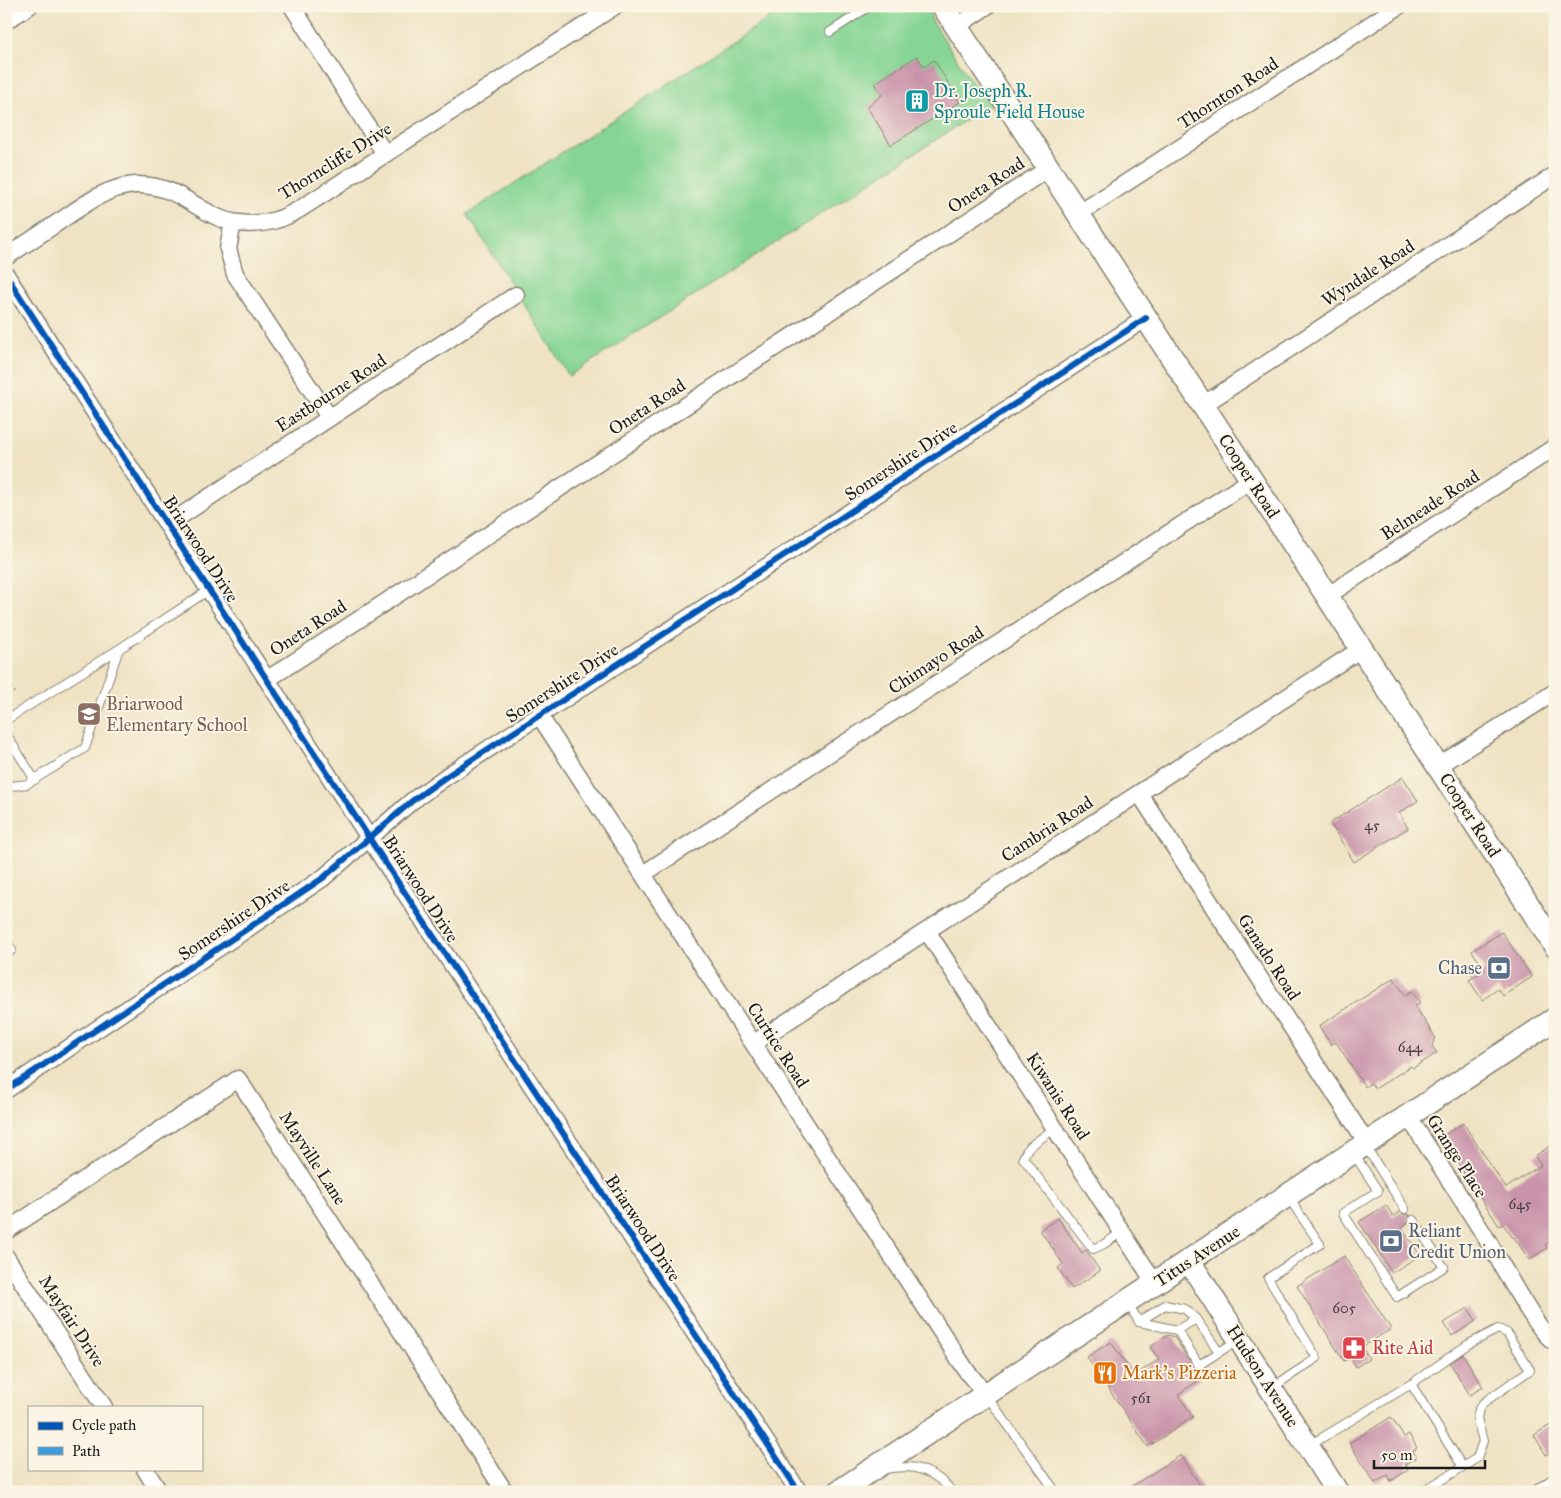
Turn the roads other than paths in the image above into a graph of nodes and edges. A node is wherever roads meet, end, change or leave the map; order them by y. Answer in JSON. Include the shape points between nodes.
{"nodes":[{"id":1,"x":28,"y":6,"type":"edge"},
{"id":2,"x":292,"y":6,"type":"edge"},
{"id":3,"x":615,"y":6,"type":"edge"},
{"id":4,"x":870,"y":6,"type":"edge"},
{"id":5,"x":943,"y":6,"type":"edge"},
{"id":6,"x":987,"y":6,"type":"edge"},
{"id":7,"x":1399,"y":6,"type":"edge"},
{"id":8,"x":6,"y":21,"type":"edge"},
{"id":9,"x":956,"y":26,"type":"junction"},
{"id":10,"x":830,"y":32,"type":"dead end"},
{"id":11,"x":385,"y":154,"type":"junction"},
{"id":12,"x":1049,"y":168,"type":"junction"},
{"id":13,"x":1555,"y":175,"type":"edge"},
{"id":14,"x":1078,"y":214,"type":"junction"},
{"id":15,"x":233,"y":222,"type":"junction"},
{"id":16,"x":6,"y":257,"type":"edge"},
{"id":17,"x":6,"y":275,"type":"edge"},
{"id":18,"x":516,"y":295,"type":"dead end"},
{"id":19,"x":1146,"y":318,"type":"junction"},
{"id":20,"x":1203,"y":405,"type":"junction"},
{"id":21,"x":329,"y":417,"type":"junction"},
{"id":22,"x":1555,"y":447,"type":"edge"},
{"id":23,"x":1252,"y":480,"type":"junction"},
{"id":24,"x":167,"y":525,"type":"junction"},
{"id":25,"x":209,"y":590,"type":"junction"},
{"id":26,"x":1327,"y":596,"type":"junction"},
{"id":27,"x":1361,"y":648,"type":"junction"},
{"id":28,"x":119,"y":649,"type":"junction"},
{"id":29,"x":268,"y":679,"type":"junction"},
{"id":30,"x":1555,"y":692,"type":"edge"},
{"id":31,"x":539,"y":715,"type":"junction"},
{"id":32,"x":6,"y":720,"type":"edge"},
{"id":33,"x":6,"y":734,"type":"edge"},
{"id":34,"x":1438,"y":766,"type":"junction"},
{"id":35,"x":35,"y":780,"type":"junction"},
{"id":36,"x":6,"y":784,"type":"edge"},
{"id":37,"x":1138,"y":793,"type":"junction"},
{"id":38,"x":369,"y":838,"type":"junction"},
{"id":39,"x":643,"y":874,"type":"junction"},
{"id":40,"x":926,"y":931,"type":"junction"},
{"id":41,"x":6,"y":941,"type":"edge"},
{"id":42,"x":1555,"y":946,"type":"edge"},
{"id":43,"x":6,"y":953,"type":"edge"},
{"id":44,"x":1555,"y":1019,"type":"edge"},
{"id":45,"x":754,"y":1043,"type":"junction"},
{"id":46,"x":6,"y":1090,"type":"edge"},
{"id":47,"x":1408,"y":1116,"type":"junction"},
{"id":48,"x":1055,"y":1128,"type":"junction"},
{"id":49,"x":1361,"y":1147,"type":"junction"},
{"id":50,"x":1287,"y":1196,"type":"junction"},
{"id":51,"x":1405,"y":1209,"type":"dead end"},
{"id":52,"x":1413,"y":1220,"type":"dead end"},
{"id":53,"x":6,"y":1231,"type":"edge"},
{"id":54,"x":1122,"y":1232,"type":"junction"},
{"id":55,"x":6,"y":1257,"type":"edge"},
{"id":56,"x":1189,"y":1261,"type":"junction"},
{"id":57,"x":1155,"y":1283,"type":"junction"},
{"id":58,"x":1126,"y":1302,"type":"junction"},
{"id":59,"x":1196,"y":1319,"type":"junction"},
{"id":60,"x":1139,"y":1322,"type":"junction"},
{"id":61,"x":1177,"y":1330,"type":"junction"},
{"id":62,"x":1239,"y":1339,"type":"junction"},
{"id":63,"x":1555,"y":1342,"type":"edge"},
{"id":64,"x":1219,"y":1352,"type":"junction"},
{"id":65,"x":1411,"y":1384,"type":"junction"},
{"id":66,"x":1271,"y":1388,"type":"junction"},
{"id":67,"x":986,"y":1394,"type":"junction"},
{"id":68,"x":103,"y":1406,"type":"edge"},
{"id":69,"x":1309,"y":1446,"type":"junction"},
{"id":70,"x":1462,"y":1466,"type":"junction"},
{"id":71,"x":146,"y":1470,"type":"edge"},
{"id":72,"x":871,"y":1470,"type":"junction"},
{"id":73,"x":1555,"y":1477,"type":"edge"},
{"id":74,"x":951,"y":1490,"type":"edge"},
{"id":75,"x":159,"y":1492,"type":"edge"},
{"id":76,"x":505,"y":1492,"type":"edge"},
{"id":77,"x":799,"y":1492,"type":"edge"},
{"id":78,"x":838,"y":1492,"type":"edge"},
{"id":79,"x":1056,"y":1492,"type":"edge"},
{"id":80,"x":1337,"y":1492,"type":"edge"},
{"id":81,"x":1422,"y":1492,"type":"edge"},
{"id":82,"x":1533,"y":1492,"type":"edge"}],
"edges":[{"from":1,"to":8,"type":"street"},
{"from":2,"to":11,"type":"street"},
{"from":3,"to":11,"type":"street","name":"Thorncliffe Drive"},
{"from":4,"to":10,"type":"lane"},
{"from":5,"to":9,"type":"main road","name":"Cooper Road"},
{"from":6,"to":9,"type":"street"},
{"from":7,"to":14,"type":"street","name":"Thornton Road"},
{"from":9,"to":12,"type":"main road","name":"Cooper Road"},
{"from":11,"to":15,"type":"street","name":"Thorncliffe Drive","via":[[300,209],[276,220],[254,224]]},
{"from":12,"to":14,"type":"main road","name":"Cooper Road"},
{"from":12,"to":29,"type":"street","name":"Oneta Road"},
{"from":13,"to":20,"type":"street","name":"Wyndale Road"},
{"from":14,"to":19,"type":"main road","name":"Cooper Road"},
{"from":15,"to":16,"type":"street","name":"Thorncliffe Drive","via":[[214,216],[171,191],[135,186],[116,189],[92,199]]},
{"from":15,"to":21,"type":"street","via":[[228,249],[236,274]]},
{"from":17,"to":24,"type":"street","name":"Briarwood Drive"},
{"from":18,"to":21,"type":"street","name":"Eastbourne Road"},
{"from":19,"to":20,"type":"main road","name":"Cooper Road"},
{"from":19,"to":31,"type":"street","name":"Somershire Drive"},
{"from":20,"to":23,"type":"main road","name":"Cooper Road"},
{"from":21,"to":24,"type":"street","name":"Eastbourne Road"},
{"from":22,"to":26,"type":"street","name":"Belmeade Road"},
{"from":23,"to":26,"type":"main road","name":"Cooper Road"},
{"from":23,"to":39,"type":"street","name":"Chimayo Road"},
{"from":24,"to":25,"type":"street","name":"Briarwood Drive"},
{"from":25,"to":28,"type":"lane"},
{"from":25,"to":29,"type":"street","name":"Briarwood Drive"},
{"from":26,"to":27,"type":"main road","name":"Cooper Road"},
{"from":27,"to":34,"type":"main road","name":"Cooper Road"},
{"from":27,"to":37,"type":"street","name":"Cambria Road"},
{"from":28,"to":32,"type":"lane"},
{"from":28,"to":35,"type":"lane","via":[[85,748]]},
{"from":29,"to":38,"type":"street","name":"Briarwood Drive"},
{"from":30,"to":34,"type":"street"},
{"from":31,"to":38,"type":"street","name":"Somershire Drive","via":[[446,776]]},
{"from":31,"to":39,"type":"street","name":"Curtice Road"},
{"from":33,"to":35,"type":"lane"},
{"from":34,"to":42,"type":"main road","name":"Cooper Road"},
{"from":35,"to":36,"type":"lane","via":[[21,786]]},
{"from":37,"to":40,"type":"street","name":"Cambria Road"},
{"from":37,"to":49,"type":"street","name":"Ganado Road"},
{"from":38,"to":46,"type":"street","name":"Somershire Drive","via":[[323,878]]},
{"from":38,"to":77,"type":"street","name":"Briarwood Drive"},
{"from":39,"to":45,"type":"street","name":"Curtice Road"},
{"from":40,"to":45,"type":"street","name":"Cambria Road"},
{"from":40,"to":48,"type":"street","name":"Kiwanis Road"},
{"from":41,"to":43,"type":"lane","via":[[12,950]]},
{"from":44,"to":47,"type":"main road","name":"Titus Avenue"},
{"from":45,"to":67,"type":"street","name":"Curtice Road","via":[[968,1373]]},
{"from":47,"to":49,"type":"main road","name":"Titus Avenue"},
{"from":47,"to":63,"type":"street","name":"Grange Place","via":[[1536,1320]]},
{"from":48,"to":54,"type":"street","name":"Kiwanis Road"},
{"from":48,"to":54,"type":"lane","via":[[1028,1148],[1023,1158],[1093,1249]]},
{"from":49,"to":50,"type":"main road","name":"Titus Avenue"},
{"from":49,"to":51,"type":"lane"},
{"from":49,"to":52,"type":"lane","via":[[1378,1191],[1343,1214],[1397,1297],[1444,1267]]},
{"from":50,"to":56,"type":"main road","name":"Titus Avenue"},
{"from":50,"to":66,"type":"lane","via":[[1320,1244],[1268,1278],[1317,1358]]},
{"from":53,"to":76,"type":"street","name":"Mayville Lane","via":[[238,1079]]},
{"from":54,"to":57,"type":"street","name":"Kiwanis Road"},
{"from":55,"to":68,"type":"street","name":"Mayfair Drive"},
{"from":56,"to":57,"type":"main road","name":"Titus Avenue"},
{"from":56,"to":62,"type":"main road","name":"Hudson Avenue"},
{"from":57,"to":58,"type":"main road","name":"Titus Avenue"},
{"from":58,"to":60,"type":"lane"},
{"from":58,"to":67,"type":"main road","name":"Titus Avenue"},
{"from":59,"to":60,"type":"lane","via":[[1185,1309],[1165,1305]]},
{"from":59,"to":61,"type":"lane"},
{"from":59,"to":64,"type":"lane"},
{"from":60,"to":61,"type":"lane"},
{"from":61,"to":64,"type":"lane","via":[[1199,1365]]},
{"from":62,"to":64,"type":"lane"},
{"from":62,"to":66,"type":"main road","name":"Hudson Avenue"},
{"from":65,"to":69,"type":"lane"},
{"from":65,"to":70,"type":"lane"},
{"from":65,"to":70,"type":"lane","via":[[1467,1345],[1498,1329],[1507,1333],[1518,1350],[1530,1370],[1483,1403],[1477,1419],[1483,1441],[1477,1458]]},
{"from":66,"to":69,"type":"main road","name":"Hudson Avenue"},
{"from":67,"to":72,"type":"main road","name":"Titus Avenue"},
{"from":67,"to":79,"type":"lane"},
{"from":69,"to":80,"type":"main road","name":"Hudson Avenue"},
{"from":70,"to":81,"type":"lane"},
{"from":71,"to":75,"type":"street"},
{"from":72,"to":74,"type":"lane","via":[[917,1469],[933,1475]]},
{"from":72,"to":78,"type":"main road","name":"Titus Avenue"},
{"from":73,"to":82,"type":"lane"}]}
